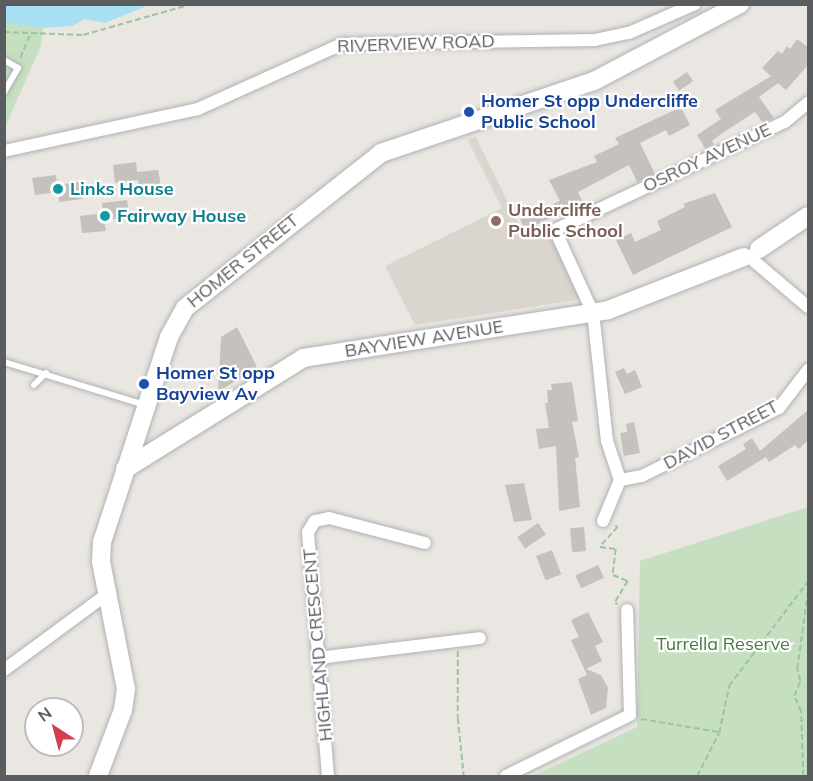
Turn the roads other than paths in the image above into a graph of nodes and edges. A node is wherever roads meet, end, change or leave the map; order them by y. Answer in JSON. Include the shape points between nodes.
{"nodes":[{"id":1,"x":695,"y":4,"type":"edge"},
{"id":2,"x":738,"y":5,"type":"edge"},
{"id":3,"x":4,"y":60,"type":"edge"},
{"id":4,"x":4,"y":92,"type":"edge"},
{"id":5,"x":808,"y":103,"type":"edge"},
{"id":6,"x":4,"y":152,"type":"edge"},
{"id":7,"x":808,"y":216,"type":"edge"},
{"id":8,"x":752,"y":256,"type":"junction"},
{"id":9,"x":808,"y":307,"type":"edge"},
{"id":10,"x":593,"y":313,"type":"junction"},
{"id":11,"x":4,"y":362,"type":"edge"},
{"id":12,"x":808,"y":370,"type":"edge"},
{"id":13,"x":47,"y":373,"type":"junction"},
{"id":14,"x":34,"y":385,"type":"dead end"},
{"id":15,"x":143,"y":413,"type":"junction"},
{"id":16,"x":170,"y":440,"type":"junction"},
{"id":17,"x":125,"y":469,"type":"junction"},
{"id":18,"x":620,"y":480,"type":"junction"},
{"id":19,"x":603,"y":521,"type":"road end"},
{"id":20,"x":424,"y":543,"type":"dead end"},
{"id":21,"x":107,"y":594,"type":"junction"},
{"id":22,"x":627,"y":610,"type":"road end"},
{"id":23,"x":480,"y":638,"type":"dead end"},
{"id":24,"x":318,"y":658,"type":"junction"},
{"id":25,"x":4,"y":670,"type":"edge"},
{"id":26,"x":98,"y":777,"type":"edge"},
{"id":27,"x":328,"y":777,"type":"edge"},
{"id":28,"x":506,"y":777,"type":"edge"}],
"edges":[{"from":1,"to":6,"type":"street","name":"RIVERVIEW ROAD","via":[[629,33],[595,40],[342,44],[198,109]]},
{"from":2,"to":15,"type":"main road","name":"HOMER STREET","via":[[594,81],[401,143],[373,157],[185,308],[174,326]]},
{"from":3,"to":4,"type":"lane","via":[[16,66]]},
{"from":5,"to":10,"type":"street","name":"OSROY AVENUE","via":[[785,122],[555,230]]},
{"from":7,"to":8,"type":"main road","name":"BAYVIEW AVENUE"},
{"from":8,"to":9,"type":"street"},
{"from":8,"to":10,"type":"main road","name":"BAYVIEW AVENUE","via":[[625,306]]},
{"from":10,"to":16,"type":"main road","name":"BAYVIEW AVENUE","via":[[303,358]]},
{"from":10,"to":18,"type":"street","via":[[607,441]]},
{"from":11,"to":13,"type":"lane"},
{"from":12,"to":18,"type":"street","name":"DAVID STREET","via":[[779,408],[642,476]]},
{"from":13,"to":14,"type":"lane"},
{"from":13,"to":15,"type":"lane"},
{"from":15,"to":16,"type":"main road","via":[[150,431]]},
{"from":15,"to":17,"type":"main road","name":"HOMER STREET"},
{"from":16,"to":17,"type":"main road","name":"BAYVIEW AVENUE"},
{"from":17,"to":21,"type":"main road","name":"HOMER STREET","via":[[102,542]]},
{"from":18,"to":19,"type":"street"},
{"from":20,"to":24,"type":"street","name":"HIGHLAND CRESCENT","via":[[329,518],[315,521],[308,532]]},
{"from":21,"to":25,"type":"street"},
{"from":21,"to":26,"type":"main road","name":"HOMER STREET","via":[[126,689],[123,710]]},
{"from":22,"to":28,"type":"street","via":[[630,715]]},
{"from":23,"to":24,"type":"street"},
{"from":24,"to":27,"type":"street","name":"HIGHLAND CRESCENT"}]}
